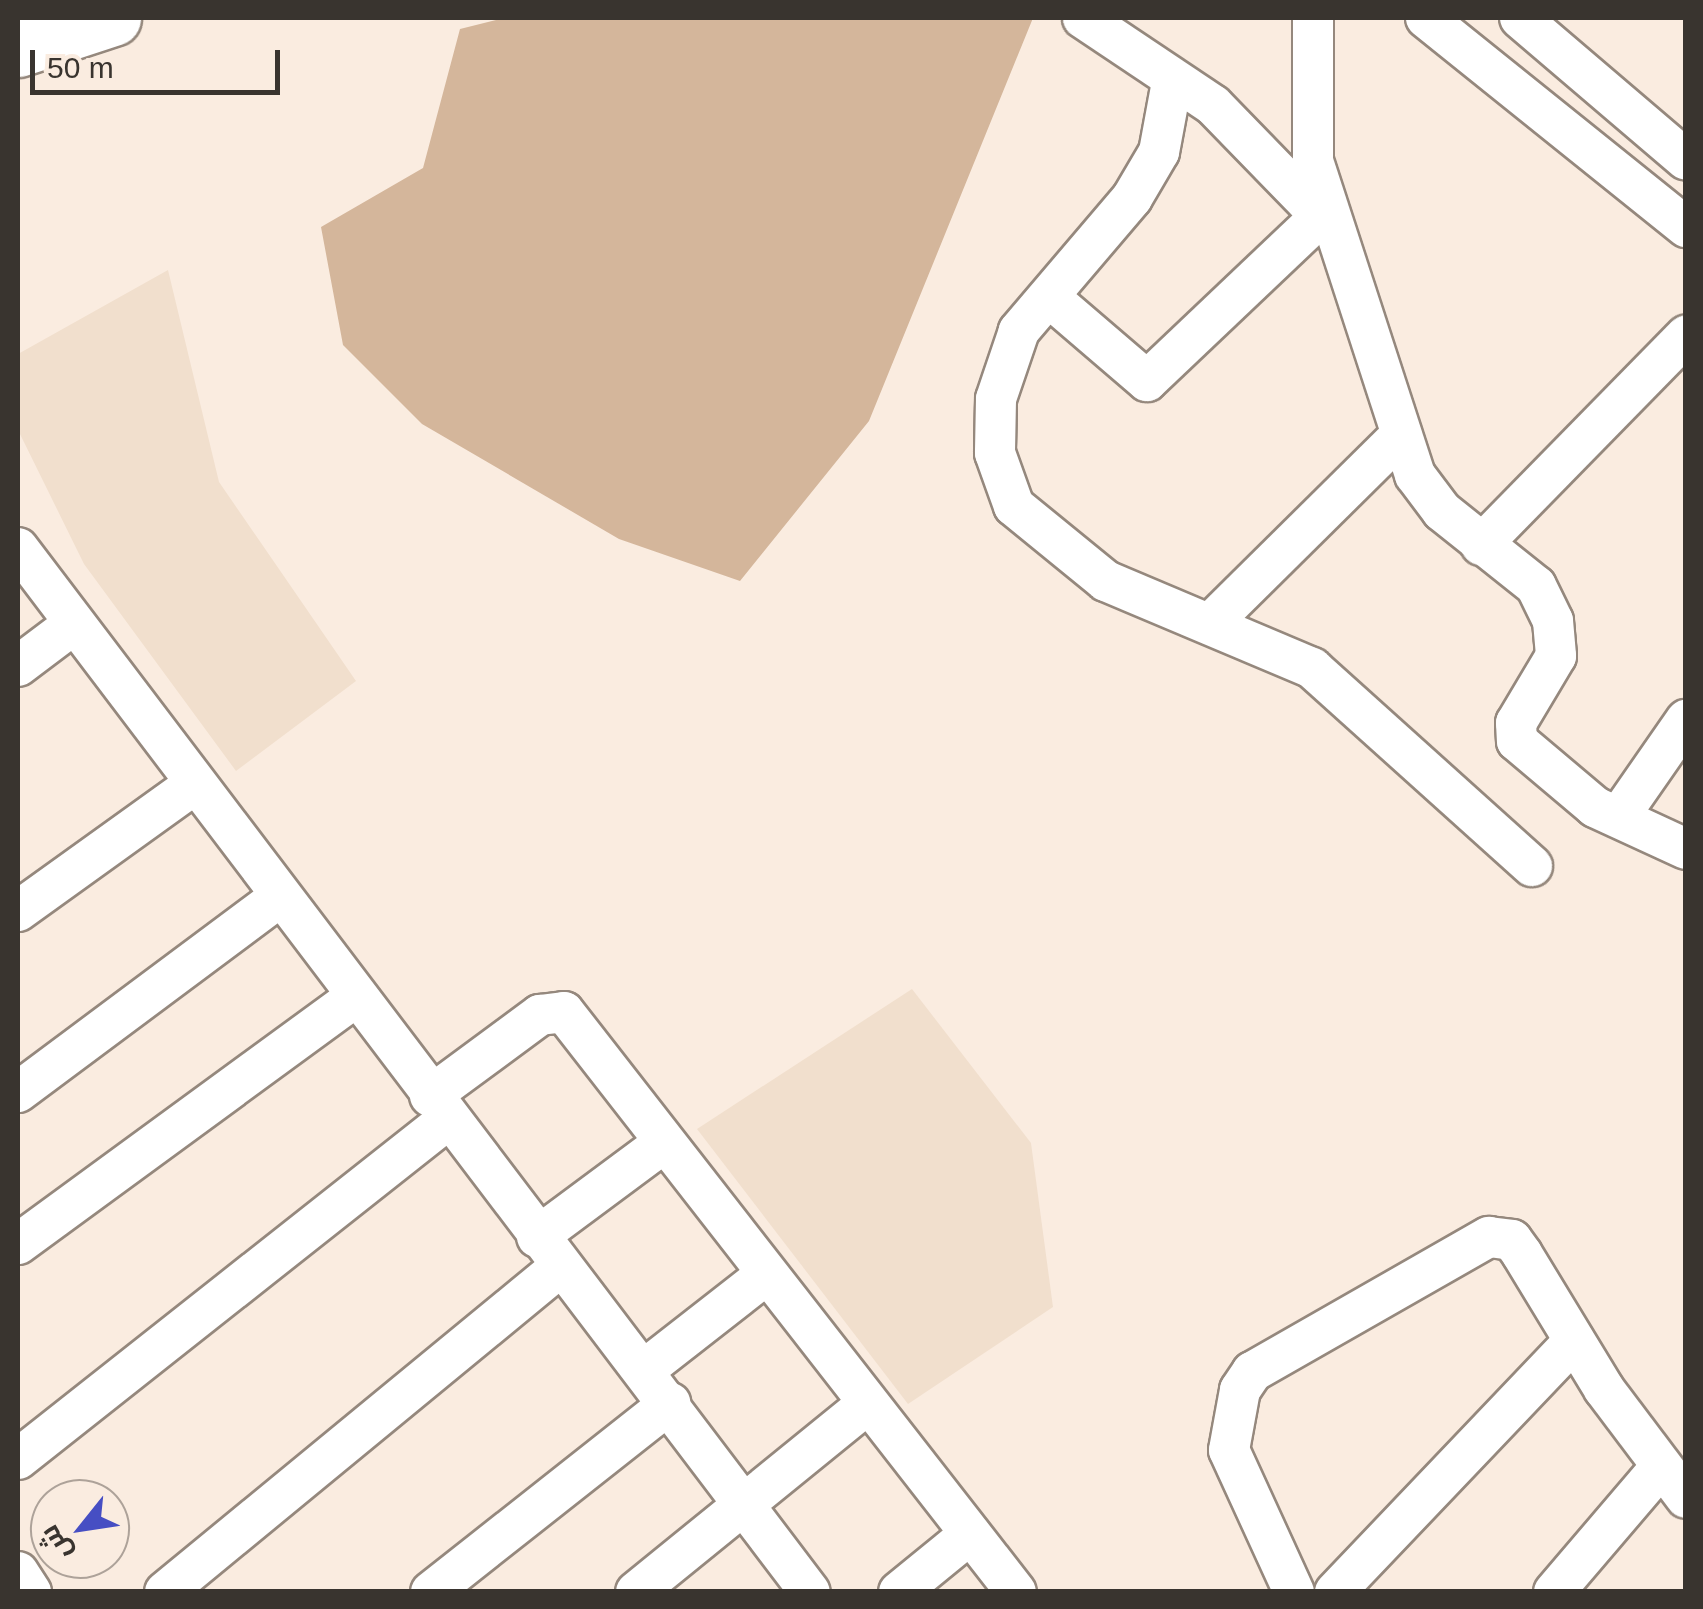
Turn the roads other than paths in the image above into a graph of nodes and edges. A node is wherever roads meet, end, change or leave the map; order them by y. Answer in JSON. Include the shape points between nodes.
{"nodes":[{"id":1,"x":112,"y":18,"type":"edge"},
{"id":2,"x":1083,"y":18,"type":"edge"},
{"id":3,"x":1313,"y":18,"type":"edge"},
{"id":4,"x":1426,"y":18,"type":"edge"},
{"id":5,"x":1520,"y":18,"type":"edge"},
{"id":6,"x":18,"y":49,"type":"edge"},
{"id":7,"x":1172,"y":82,"type":"junction"},
{"id":8,"x":1686,"y":160,"type":"edge"},
{"id":9,"x":1325,"y":221,"type":"junction"},
{"id":10,"x":1686,"y":228,"type":"edge"},
{"id":11,"x":1048,"y":296,"type":"junction"},
{"id":12,"x":1686,"y":336,"type":"edge"},
{"id":13,"x":1400,"y":435,"type":"junction"},
{"id":14,"x":1482,"y":545,"type":"junction"},
{"id":15,"x":18,"y":548,"type":"edge"},
{"id":16,"x":1210,"y":624,"type":"junction"},
{"id":17,"x":71,"y":626,"type":"junction"},
{"id":18,"x":18,"y":666,"type":"edge"},
{"id":19,"x":1686,"y":720,"type":"edge"},
{"id":20,"x":192,"y":786,"type":"junction"},
{"id":21,"x":1620,"y":815,"type":"junction"},
{"id":22,"x":1686,"y":850,"type":"edge"},
{"id":23,"x":1532,"y":866,"type":"dead end"},
{"id":24,"x":280,"y":898,"type":"junction"},
{"id":25,"x":18,"y":911,"type":"edge"},
{"id":26,"x":356,"y":997,"type":"junction"},
{"id":27,"x":18,"y":1092,"type":"edge"},
{"id":28,"x":438,"y":1108,"type":"junction"},
{"id":29,"x":662,"y":1144,"type":"junction"},
{"id":30,"x":18,"y":1244,"type":"edge"},
{"id":31,"x":548,"y":1252,"type":"junction"},
{"id":32,"x":763,"y":1277,"type":"junction"},
{"id":33,"x":1574,"y":1340,"type":"junction"},
{"id":34,"x":644,"y":1370,"type":"junction"},
{"id":35,"x":670,"y":1403,"type":"junction"},
{"id":36,"x":866,"y":1405,"type":"junction"},
{"id":37,"x":18,"y":1459,"type":"edge"},
{"id":38,"x":1673,"y":1483,"type":"edge"},
{"id":39,"x":742,"y":1500,"type":"junction"},
{"id":40,"x":970,"y":1534,"type":"junction"},
{"id":41,"x":18,"y":1572,"type":"edge"},
{"id":42,"x":31,"y":1592,"type":"edge"},
{"id":43,"x":165,"y":1592,"type":"edge"},
{"id":44,"x":430,"y":1592,"type":"edge"},
{"id":45,"x":636,"y":1592,"type":"edge"},
{"id":46,"x":810,"y":1592,"type":"edge"},
{"id":47,"x":899,"y":1592,"type":"edge"},
{"id":48,"x":1016,"y":1592,"type":"edge"},
{"id":49,"x":1294,"y":1592,"type":"edge"},
{"id":50,"x":1334,"y":1592,"type":"edge"},
{"id":51,"x":1554,"y":1592,"type":"edge"}],
"edges":[{"from":1,"to":6,"type":"highway"},
{"from":2,"to":7,"type":"street"},
{"from":3,"to":9,"type":"street","via":[[1313,161]]},
{"from":4,"to":10,"type":"street"},
{"from":5,"to":8,"type":"street"},
{"from":7,"to":9,"type":"street","via":[[1212,105]]},
{"from":7,"to":11,"type":"street","via":[[1159,152]]},
{"from":9,"to":11,"type":"street","via":[[1172,367],[1147,381]]},
{"from":9,"to":13,"type":"street"},
{"from":11,"to":16,"type":"street","via":[[1020,331],[996,399],[995,453],[1014,506],[1106,581]]},
{"from":12,"to":14,"type":"street"},
{"from":13,"to":14,"type":"street","via":[[1415,475]]},
{"from":13,"to":16,"type":"street"},
{"from":14,"to":21,"type":"street","via":[[1536,586],[1553,621],[1556,656],[1516,723],[1518,741],[1595,807]]},
{"from":15,"to":17,"type":"street"},
{"from":16,"to":23,"type":"street","via":[[1312,668]]},
{"from":17,"to":18,"type":"street"},
{"from":17,"to":20,"type":"street"},
{"from":19,"to":21,"type":"street"},
{"from":20,"to":24,"type":"street"},
{"from":20,"to":25,"type":"street"},
{"from":21,"to":22,"type":"street"},
{"from":24,"to":26,"type":"street"},
{"from":24,"to":27,"type":"street"},
{"from":26,"to":28,"type":"street"},
{"from":26,"to":30,"type":"street"},
{"from":28,"to":29,"type":"street","via":[[551,1010],[574,1022]]},
{"from":28,"to":31,"type":"street"},
{"from":28,"to":37,"type":"street"},
{"from":29,"to":31,"type":"street"},
{"from":29,"to":32,"type":"street"},
{"from":31,"to":34,"type":"street"},
{"from":31,"to":43,"type":"street"},
{"from":32,"to":34,"type":"street"},
{"from":32,"to":36,"type":"street"},
{"from":33,"to":38,"type":"street"},
{"from":33,"to":49,"type":"street","via":[[1502,1236],[1252,1372],[1231,1411],[1229,1450]]},
{"from":33,"to":50,"type":"street"},
{"from":34,"to":35,"type":"street"},
{"from":35,"to":39,"type":"street"},
{"from":35,"to":44,"type":"street"},
{"from":36,"to":39,"type":"street"},
{"from":36,"to":40,"type":"street"},
{"from":38,"to":51,"type":"street"},
{"from":39,"to":45,"type":"street"},
{"from":39,"to":46,"type":"street"},
{"from":40,"to":47,"type":"street"},
{"from":40,"to":48,"type":"street"},
{"from":41,"to":42,"type":"street"}]}
